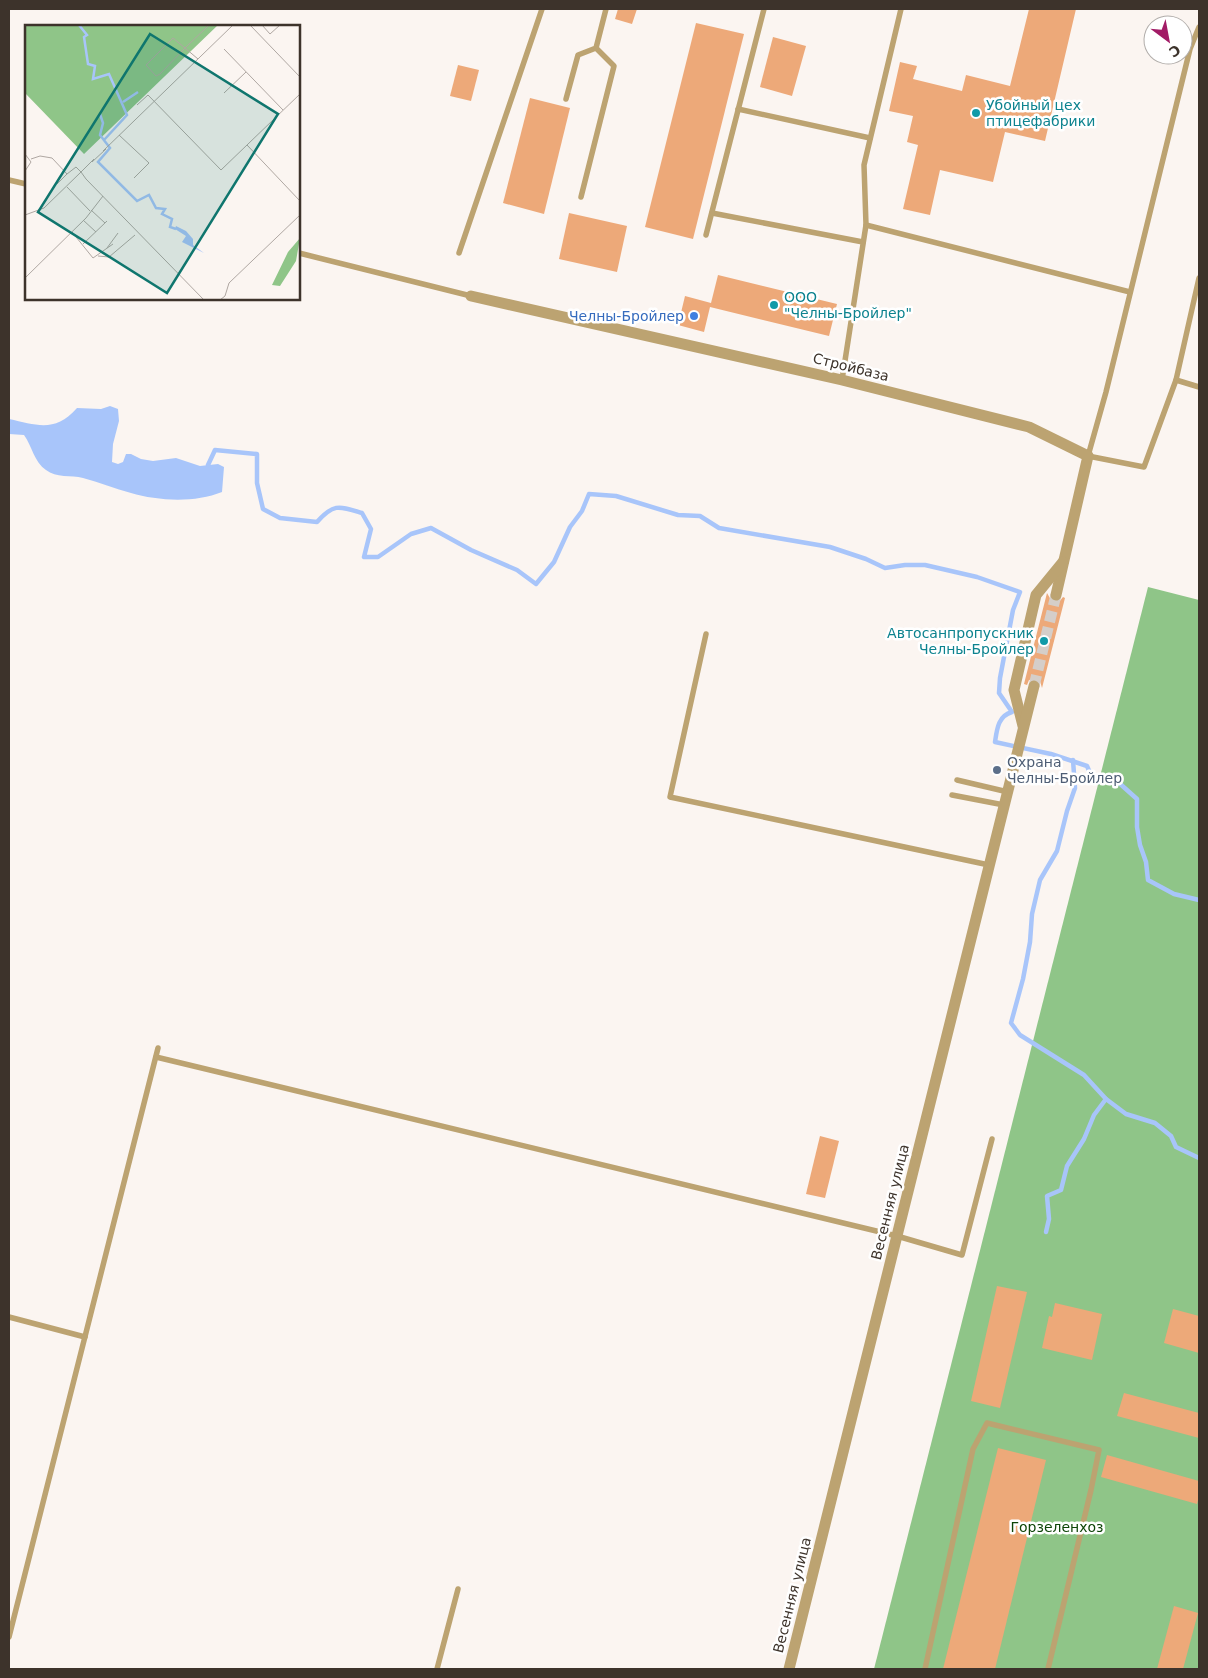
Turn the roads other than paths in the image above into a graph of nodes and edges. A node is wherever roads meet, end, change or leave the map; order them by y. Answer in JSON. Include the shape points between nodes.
{"nodes":[{"id":1,"x":542,"y":9,"type":"edge"},
{"id":2,"x":606,"y":9,"type":"edge"},
{"id":3,"x":764,"y":9,"type":"edge"},
{"id":4,"x":901,"y":9,"type":"edge"},
{"id":5,"x":1199,"y":28,"type":"edge"},
{"id":6,"x":596,"y":48,"type":"junction"},
{"id":7,"x":566,"y":99,"type":"dead end"},
{"id":8,"x":738,"y":109,"type":"junction"},
{"id":9,"x":870,"y":138,"type":"junction"},
{"id":10,"x":9,"y":180,"type":"edge"},
{"id":11,"x":25,"y":184,"type":"edge"},
{"id":12,"x":581,"y":197,"type":"dead end"},
{"id":13,"x":712,"y":213,"type":"junction"},
{"id":14,"x":866,"y":225,"type":"junction"},
{"id":15,"x":706,"y":235,"type":"dead end"},
{"id":16,"x":863,"y":242,"type":"junction"},
{"id":17,"x":300,"y":252,"type":"edge"},
{"id":18,"x":459,"y":253,"type":"dead end"},
{"id":19,"x":1199,"y":278,"type":"edge"},
{"id":20,"x":1130,"y":292,"type":"junction"},
{"id":21,"x":471,"y":296,"type":"joint"},
{"id":22,"x":842,"y":380,"type":"junction"},
{"id":23,"x":1176,"y":380,"type":"junction"},
{"id":24,"x":1199,"y":386,"type":"edge"},
{"id":25,"x":1088,"y":456,"type":"junction"},
{"id":26,"x":1064,"y":561,"type":"junction"},
{"id":27,"x":1057,"y":591,"type":"tunnel mouth"},
{"id":28,"x":706,"y":634,"type":"dead end"},
{"id":29,"x":1034,"y":686,"type":"tunnel mouth"},
{"id":30,"x":1024,"y":727,"type":"junction"},
{"id":31,"x":956,"y":780,"type":"dead end"},
{"id":32,"x":1008,"y":792,"type":"junction"},
{"id":33,"x":952,"y":795,"type":"dead end"},
{"id":34,"x":1004,"y":806,"type":"junction"},
{"id":35,"x":990,"y":865,"type":"junction"},
{"id":36,"x":158,"y":1048,"type":"dead end"},
{"id":37,"x":156,"y":1058,"type":"junction"},
{"id":38,"x":992,"y":1139,"type":"dead end"},
{"id":39,"x":897,"y":1236,"type":"junction"},
{"id":40,"x":9,"y":1317,"type":"edge"},
{"id":41,"x":85,"y":1336,"type":"junction"},
{"id":42,"x":458,"y":1588,"type":"dead end"},
{"id":43,"x":9,"y":1637,"type":"edge"},
{"id":44,"x":438,"y":1669,"type":"edge"},
{"id":45,"x":789,"y":1669,"type":"edge"},
{"id":46,"x":925,"y":1669,"type":"edge"},
{"id":47,"x":1048,"y":1669,"type":"edge"}],
"edges":[{"from":1,"to":18,"type":"lane"},
{"from":2,"to":6,"type":"lane"},
{"from":3,"to":8,"type":"lane"},
{"from":4,"to":9,"type":"lane"},
{"from":5,"to":20,"type":"lane","via":[[1190,49]]},
{"from":6,"to":7,"type":"lane","via":[[578,55]]},
{"from":6,"to":12,"type":"lane","via":[[614,66]]},
{"from":8,"to":9,"type":"lane"},
{"from":8,"to":13,"type":"lane"},
{"from":9,"to":14,"type":"lane","via":[[864,165]]},
{"from":10,"to":11,"type":"lane"},
{"from":13,"to":15,"type":"lane"},
{"from":13,"to":16,"type":"lane"},
{"from":14,"to":16,"type":"lane"},
{"from":14,"to":20,"type":"lane"},
{"from":16,"to":22,"type":"lane"},
{"from":17,"to":21,"type":"lane"},
{"from":19,"to":23,"type":"lane"},
{"from":20,"to":25,"type":"lane"},
{"from":21,"to":22,"type":"street","name":"Стройбаза"},
{"from":22,"to":25,"type":"street","name":"Стройбаза","via":[[1029,427]]},
{"from":23,"to":24,"type":"lane"},
{"from":23,"to":25,"type":"lane","via":[[1144,467]]},
{"from":25,"to":26,"type":"street"},
{"from":26,"to":27,"type":"street"},
{"from":26,"to":30,"type":"street","via":[[1036,595],[1014,690]]},
{"from":28,"to":35,"type":"lane","via":[[670,797]]},
{"from":29,"to":30,"type":"street","name":"Весенняя улица"},
{"from":30,"to":32,"type":"street","name":"Весенняя улица"},
{"from":31,"to":32,"type":"lane"},
{"from":32,"to":34,"type":"street","name":"Весенняя улица"},
{"from":33,"to":34,"type":"lane"},
{"from":34,"to":35,"type":"street","name":"Весенняя улица"},
{"from":35,"to":39,"type":"street","name":"Весенняя улица"},
{"from":36,"to":37,"type":"lane"},
{"from":37,"to":39,"type":"lane"},
{"from":37,"to":41,"type":"lane"},
{"from":38,"to":39,"type":"lane","via":[[962,1255]]},
{"from":39,"to":45,"type":"street","name":"Весенняя улица"},
{"from":40,"to":41,"type":"lane"},
{"from":41,"to":43,"type":"lane"},
{"from":42,"to":44,"type":"lane"},
{"from":46,"to":47,"type":"lane","via":[[972,1449],[987,1423],[1099,1450]]}]}
